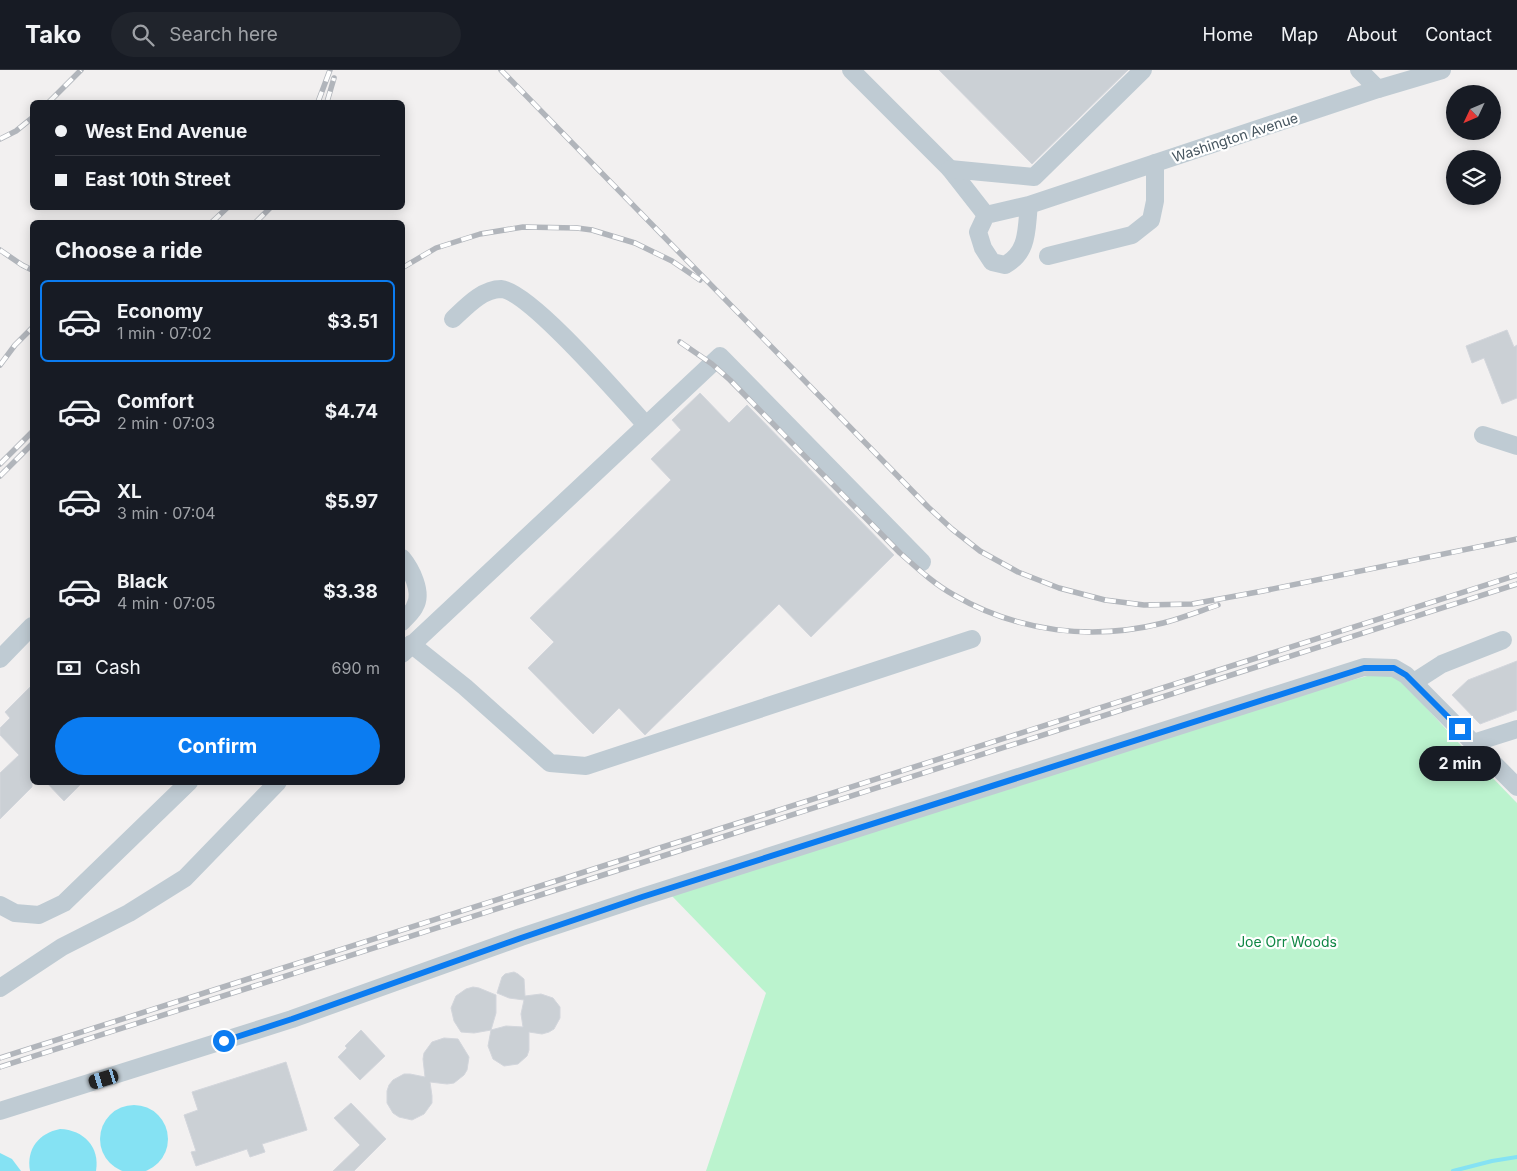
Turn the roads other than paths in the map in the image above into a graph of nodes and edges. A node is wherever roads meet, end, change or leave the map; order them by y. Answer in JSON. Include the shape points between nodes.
{"nodes":[{"id":1,"x":851,"y":70,"type":"edge"},
{"id":2,"x":1143,"y":70,"type":"edge"},
{"id":3,"x":1359,"y":70,"type":"edge"},
{"id":4,"x":1442,"y":70,"type":"edge"},
{"id":5,"x":1378,"y":89,"type":"junction"},
{"id":6,"x":1155,"y":163,"type":"junction"},
{"id":7,"x":950,"y":169,"type":"junction"},
{"id":8,"x":1029,"y":205,"type":"junction"},
{"id":9,"x":986,"y":215,"type":"junction"},
{"id":10,"x":1048,"y":256,"type":"dead end"},
{"id":11,"x":453,"y":319,"type":"dead end"},
{"id":12,"x":646,"y":425,"type":"junction"},
{"id":13,"x":1483,"y":435,"type":"dead end"},
{"id":14,"x":1517,"y":446,"type":"edge"},
{"id":15,"x":405,"y":561,"type":"edge"},
{"id":16,"x":922,"y":562,"type":"dead end"},
{"id":17,"x":405,"y":618,"type":"edge"},
{"id":18,"x":30,"y":628,"type":"edge"},
{"id":19,"x":972,"y":639,"type":"dead end"},
{"id":20,"x":1502,"y":640,"type":"dead end"},
{"id":21,"x":407,"y":649,"type":"edge"},
{"id":22,"x":0,"y":659,"type":"edge"},
{"id":23,"x":1414,"y":682,"type":"junction"},
{"id":24,"x":1517,"y":729,"type":"edge"},
{"id":25,"x":1473,"y":743,"type":"junction"},
{"id":26,"x":186,"y":785,"type":"edge"},
{"id":27,"x":275,"y":785,"type":"edge"},
{"id":28,"x":1517,"y":787,"type":"edge"},
{"id":29,"x":0,"y":905,"type":"edge"},
{"id":30,"x":0,"y":988,"type":"edge"},
{"id":31,"x":0,"y":1111,"type":"edge"}],
"edges":[{"from":1,"to":7,"type":"street"},
{"from":2,"to":7,"type":"street","via":[[1034,177]]},
{"from":3,"to":5,"type":"street"},
{"from":4,"to":5,"type":"street","name":"Washington Avenue"},
{"from":5,"to":6,"type":"street","name":"Washington Avenue"},
{"from":6,"to":8,"type":"street","name":"Washington Avenue"},
{"from":6,"to":10,"type":"street","via":[[1155,201],[1151,220],[1132,235]]},
{"from":7,"to":9,"type":"street"},
{"from":8,"to":9,"type":"street","name":"Washington Avenue"},
{"from":8,"to":9,"type":"street","via":[[1024,245],[1014,260],[1005,265],[992,262],[983,248],[978,232]]},
{"from":11,"to":12,"type":"street","via":[[491,291],[502,289],[513,293],[562,335]]},
{"from":12,"to":16,"type":"street","via":[[720,356]]},
{"from":12,"to":21,"type":"street"},
{"from":13,"to":14,"type":"street"},
{"from":15,"to":17,"type":"street","via":[[418,592],[416,605]]},
{"from":18,"to":22,"type":"street"},
{"from":19,"to":21,"type":"street","via":[[586,766],[550,763],[465,687]]},
{"from":20,"to":23,"type":"street","via":[[1442,664]]},
{"from":23,"to":25,"type":"street"},
{"from":23,"to":31,"type":"street","via":[[1394,668],[1356,670],[652,894],[292,1019]]},
{"from":24,"to":25,"type":"street"},
{"from":25,"to":28,"type":"street"},
{"from":26,"to":29,"type":"street","via":[[64,903],[39,916]]},
{"from":27,"to":30,"type":"street","via":[[185,878],[62,948]]}]}
